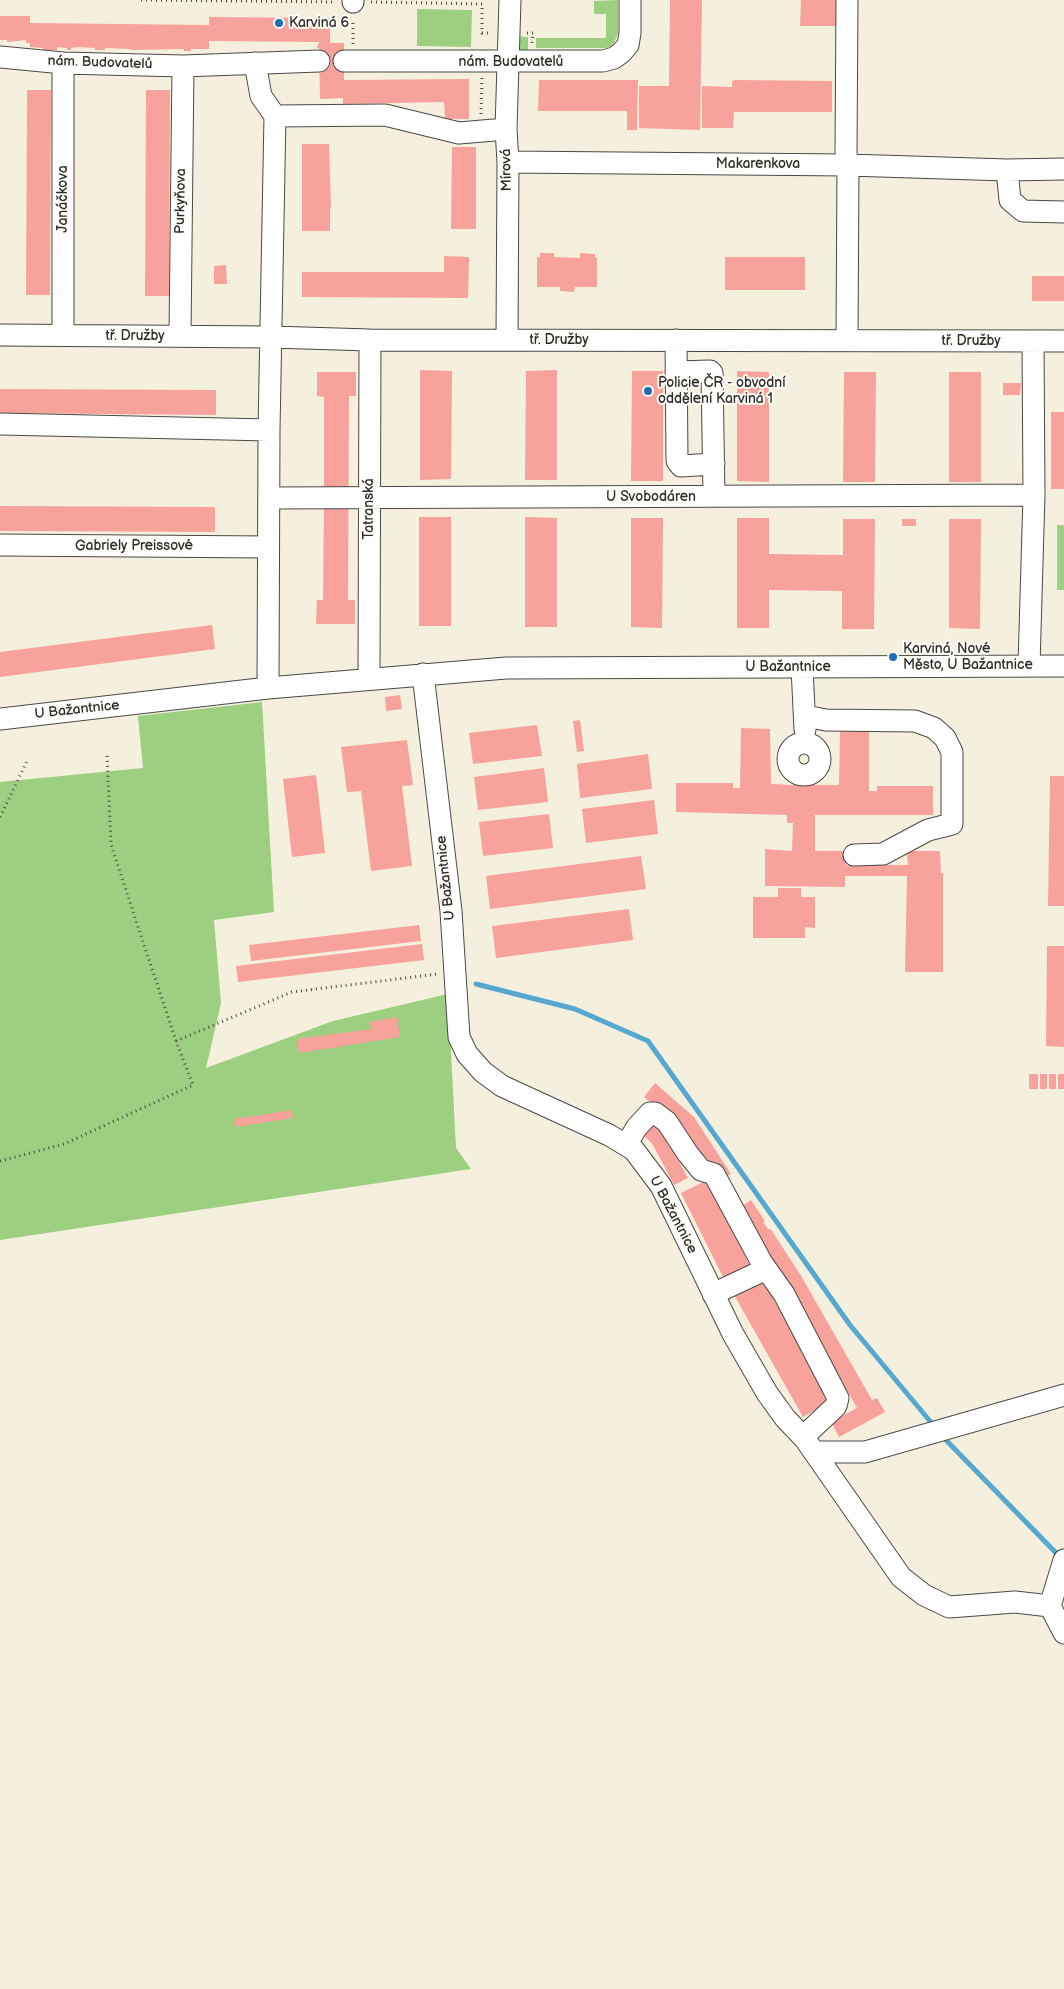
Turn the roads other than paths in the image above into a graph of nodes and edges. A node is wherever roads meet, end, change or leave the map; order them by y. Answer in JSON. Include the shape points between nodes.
{"nodes":[{"id":1,"x":510,"y":0,"type":"edge"},
{"id":2,"x":630,"y":0,"type":"edge"},
{"id":3,"x":847,"y":0,"type":"edge"},
{"id":4,"x":0,"y":56,"type":"edge"},
{"id":5,"x":319,"y":61,"type":"dead end"},
{"id":6,"x":348,"y":61,"type":"road end"},
{"id":7,"x":509,"y":62,"type":"junction"},
{"id":8,"x":63,"y":63,"type":"junction"},
{"id":9,"x":256,"y":63,"type":"junction"},
{"id":10,"x":183,"y":66,"type":"junction"},
{"id":11,"x":275,"y":116,"type":"junction"},
{"id":12,"x":506,"y":129,"type":"junction"},
{"id":13,"x":508,"y":162,"type":"junction"},
{"id":14,"x":848,"y":165,"type":"junction"},
{"id":15,"x":1064,"y":169,"type":"edge"},
{"id":16,"x":1007,"y":170,"type":"junction"},
{"id":17,"x":1064,"y":212,"type":"edge"},
{"id":18,"x":0,"y":335,"type":"edge"},
{"id":19,"x":63,"y":335,"type":"junction"},
{"id":20,"x":180,"y":336,"type":"junction"},
{"id":21,"x":271,"y":336,"type":"junction"},
{"id":22,"x":370,"y":340,"type":"junction"},
{"id":23,"x":507,"y":340,"type":"junction"},
{"id":24,"x":676,"y":340,"type":"junction"},
{"id":25,"x":847,"y":340,"type":"junction"},
{"id":26,"x":1033,"y":341,"type":"junction"},
{"id":27,"x":1064,"y":341,"type":"edge"},
{"id":28,"x":676,"y":372,"type":"junction"},
{"id":29,"x":0,"y":424,"type":"edge"},
{"id":30,"x":269,"y":430,"type":"junction"},
{"id":31,"x":714,"y":464,"type":"junction"},
{"id":32,"x":1034,"y":495,"type":"junction"},
{"id":33,"x":714,"y":496,"type":"junction"},
{"id":34,"x":269,"y":498,"type":"junction"},
{"id":35,"x":369,"y":498,"type":"junction"},
{"id":36,"x":0,"y":545,"type":"edge"},
{"id":37,"x":268,"y":547,"type":"junction"},
{"id":38,"x":1029,"y":665,"type":"junction"},
{"id":39,"x":1064,"y":666,"type":"edge"},
{"id":40,"x":802,"y":667,"type":"junction"},
{"id":41,"x":423,"y":674,"type":"junction"},
{"id":42,"x":369,"y":679,"type":"junction"},
{"id":43,"x":268,"y":688,"type":"junction"},
{"id":44,"x":805,"y":716,"type":"junction"},
{"id":45,"x":0,"y":718,"type":"edge"},
{"id":46,"x":805,"y":743,"type":"dead end"},
{"id":47,"x":854,"y":855,"type":"dead end"},
{"id":48,"x":626,"y":1146,"type":"junction"},
{"id":49,"x":762,"y":1263,"type":"junction"},
{"id":50,"x":713,"y":1294,"type":"junction"},
{"id":51,"x":1064,"y":1395,"type":"edge"},
{"id":52,"x":809,"y":1444,"type":"junction"},
{"id":53,"x":1062,"y":1564,"type":"edge"},
{"id":54,"x":1050,"y":1606,"type":"junction"},
{"id":55,"x":1064,"y":1632,"type":"edge"}],
"edges":[{"from":1,"to":7,"type":"street","name":"Mírová"},
{"from":2,"to":7,"type":"street","name":"nám. Budovatelů","via":[[628,45],[614,58],[603,61]]},
{"from":3,"to":14,"type":"street"},
{"from":4,"to":8,"type":"street","name":"nám. Budovatelů"},
{"from":5,"to":9,"type":"street","name":"nám. Budovatelů"},
{"from":6,"to":7,"type":"street","name":"nám. Budovatelů"},
{"from":7,"to":12,"type":"street","name":"Mírová"},
{"from":8,"to":10,"type":"street","name":"nám. Budovatelů"},
{"from":8,"to":19,"type":"street","name":"Janáčkova"},
{"from":9,"to":10,"type":"street","name":"nám. Budovatelů"},
{"from":9,"to":11,"type":"street","via":[[261,96]]},
{"from":10,"to":20,"type":"street","name":"Purkyňova"},
{"from":11,"to":12,"type":"street","via":[[385,115],[459,133]]},
{"from":11,"to":21,"type":"street"},
{"from":12,"to":13,"type":"street","name":"Mírová"},
{"from":13,"to":14,"type":"street","name":"Makarenkova"},
{"from":13,"to":23,"type":"street","name":"Mírová"},
{"from":14,"to":16,"type":"street","name":"Makarenkova"},
{"from":14,"to":25,"type":"street"},
{"from":15,"to":16,"type":"street","name":"Makarenkova"},
{"from":16,"to":17,"type":"street","via":[[1010,200],[1023,211]]},
{"from":18,"to":19,"type":"street","name":"tř. Družby"},
{"from":19,"to":20,"type":"street","name":"tř. Družby"},
{"from":20,"to":21,"type":"street","name":"tř. Družby"},
{"from":21,"to":22,"type":"street","name":"tř. Družby"},
{"from":21,"to":30,"type":"street"},
{"from":22,"to":23,"type":"street","name":"tř. Družby"},
{"from":22,"to":35,"type":"street","name":"Tatranská"},
{"from":23,"to":24,"type":"street","name":"tř. Družby"},
{"from":24,"to":25,"type":"street","name":"tř. Družby"},
{"from":24,"to":28,"type":"street"},
{"from":25,"to":26,"type":"street","name":"tř. Družby"},
{"from":26,"to":27,"type":"street","name":"tř. Družby"},
{"from":26,"to":32,"type":"street"},
{"from":28,"to":31,"type":"street","via":[[712,373]]},
{"from":28,"to":31,"type":"street","via":[[678,465]]},
{"from":29,"to":30,"type":"street"},
{"from":30,"to":34,"type":"street"},
{"from":31,"to":33,"type":"street"},
{"from":32,"to":33,"type":"street","name":"U Svobodáren"},
{"from":32,"to":38,"type":"street"},
{"from":33,"to":35,"type":"street","name":"U Svobodáren"},
{"from":34,"to":35,"type":"street","name":"U Svobodáren"},
{"from":34,"to":37,"type":"street"},
{"from":35,"to":42,"type":"street","name":"Tatranská"},
{"from":36,"to":37,"type":"street","name":"Gabriely Preissové"},
{"from":37,"to":43,"type":"street"},
{"from":38,"to":39,"type":"street","name":"U Bažantnice"},
{"from":38,"to":40,"type":"street","name":"U Bažantnice"},
{"from":40,"to":41,"type":"street","name":"U Bažantnice","via":[[506,668]]},
{"from":40,"to":44,"type":"street"},
{"from":41,"to":42,"type":"street","name":"U Bažantnice"},
{"from":41,"to":48,"type":"street","name":"U Bažantnice","via":[[451,911],[459,1037],[467,1054],[502,1086]]},
{"from":42,"to":43,"type":"street","name":"U Bažantnice"},
{"from":43,"to":45,"type":"street","name":"U Bažantnice"},
{"from":44,"to":46,"type":"street"},
{"from":44,"to":47,"type":"street","via":[[826,720],[915,721],[934,728],[945,738],[952,752],[952,824],[928,830],[883,854]]},
{"from":48,"to":49,"type":"street","via":[[650,1113],[667,1122],[701,1170],[714,1174]]},
{"from":48,"to":50,"type":"street","name":"U Bažantnice","via":[[634,1150],[661,1186]]},
{"from":49,"to":50,"type":"street","via":[[760,1272]]},
{"from":49,"to":52,"type":"street","via":[[784,1294],[838,1398],[836,1406]]},
{"from":50,"to":52,"type":"street","name":"U Bažantnice","via":[[767,1393],[784,1418]]},
{"from":51,"to":52,"type":"street","via":[[865,1452]]},
{"from":52,"to":54,"type":"street","name":"U Bažantnice","via":[[901,1577],[924,1595],[949,1607],[1015,1602]]},
{"from":53,"to":54,"type":"street"},
{"from":54,"to":55,"type":"street"}]}
